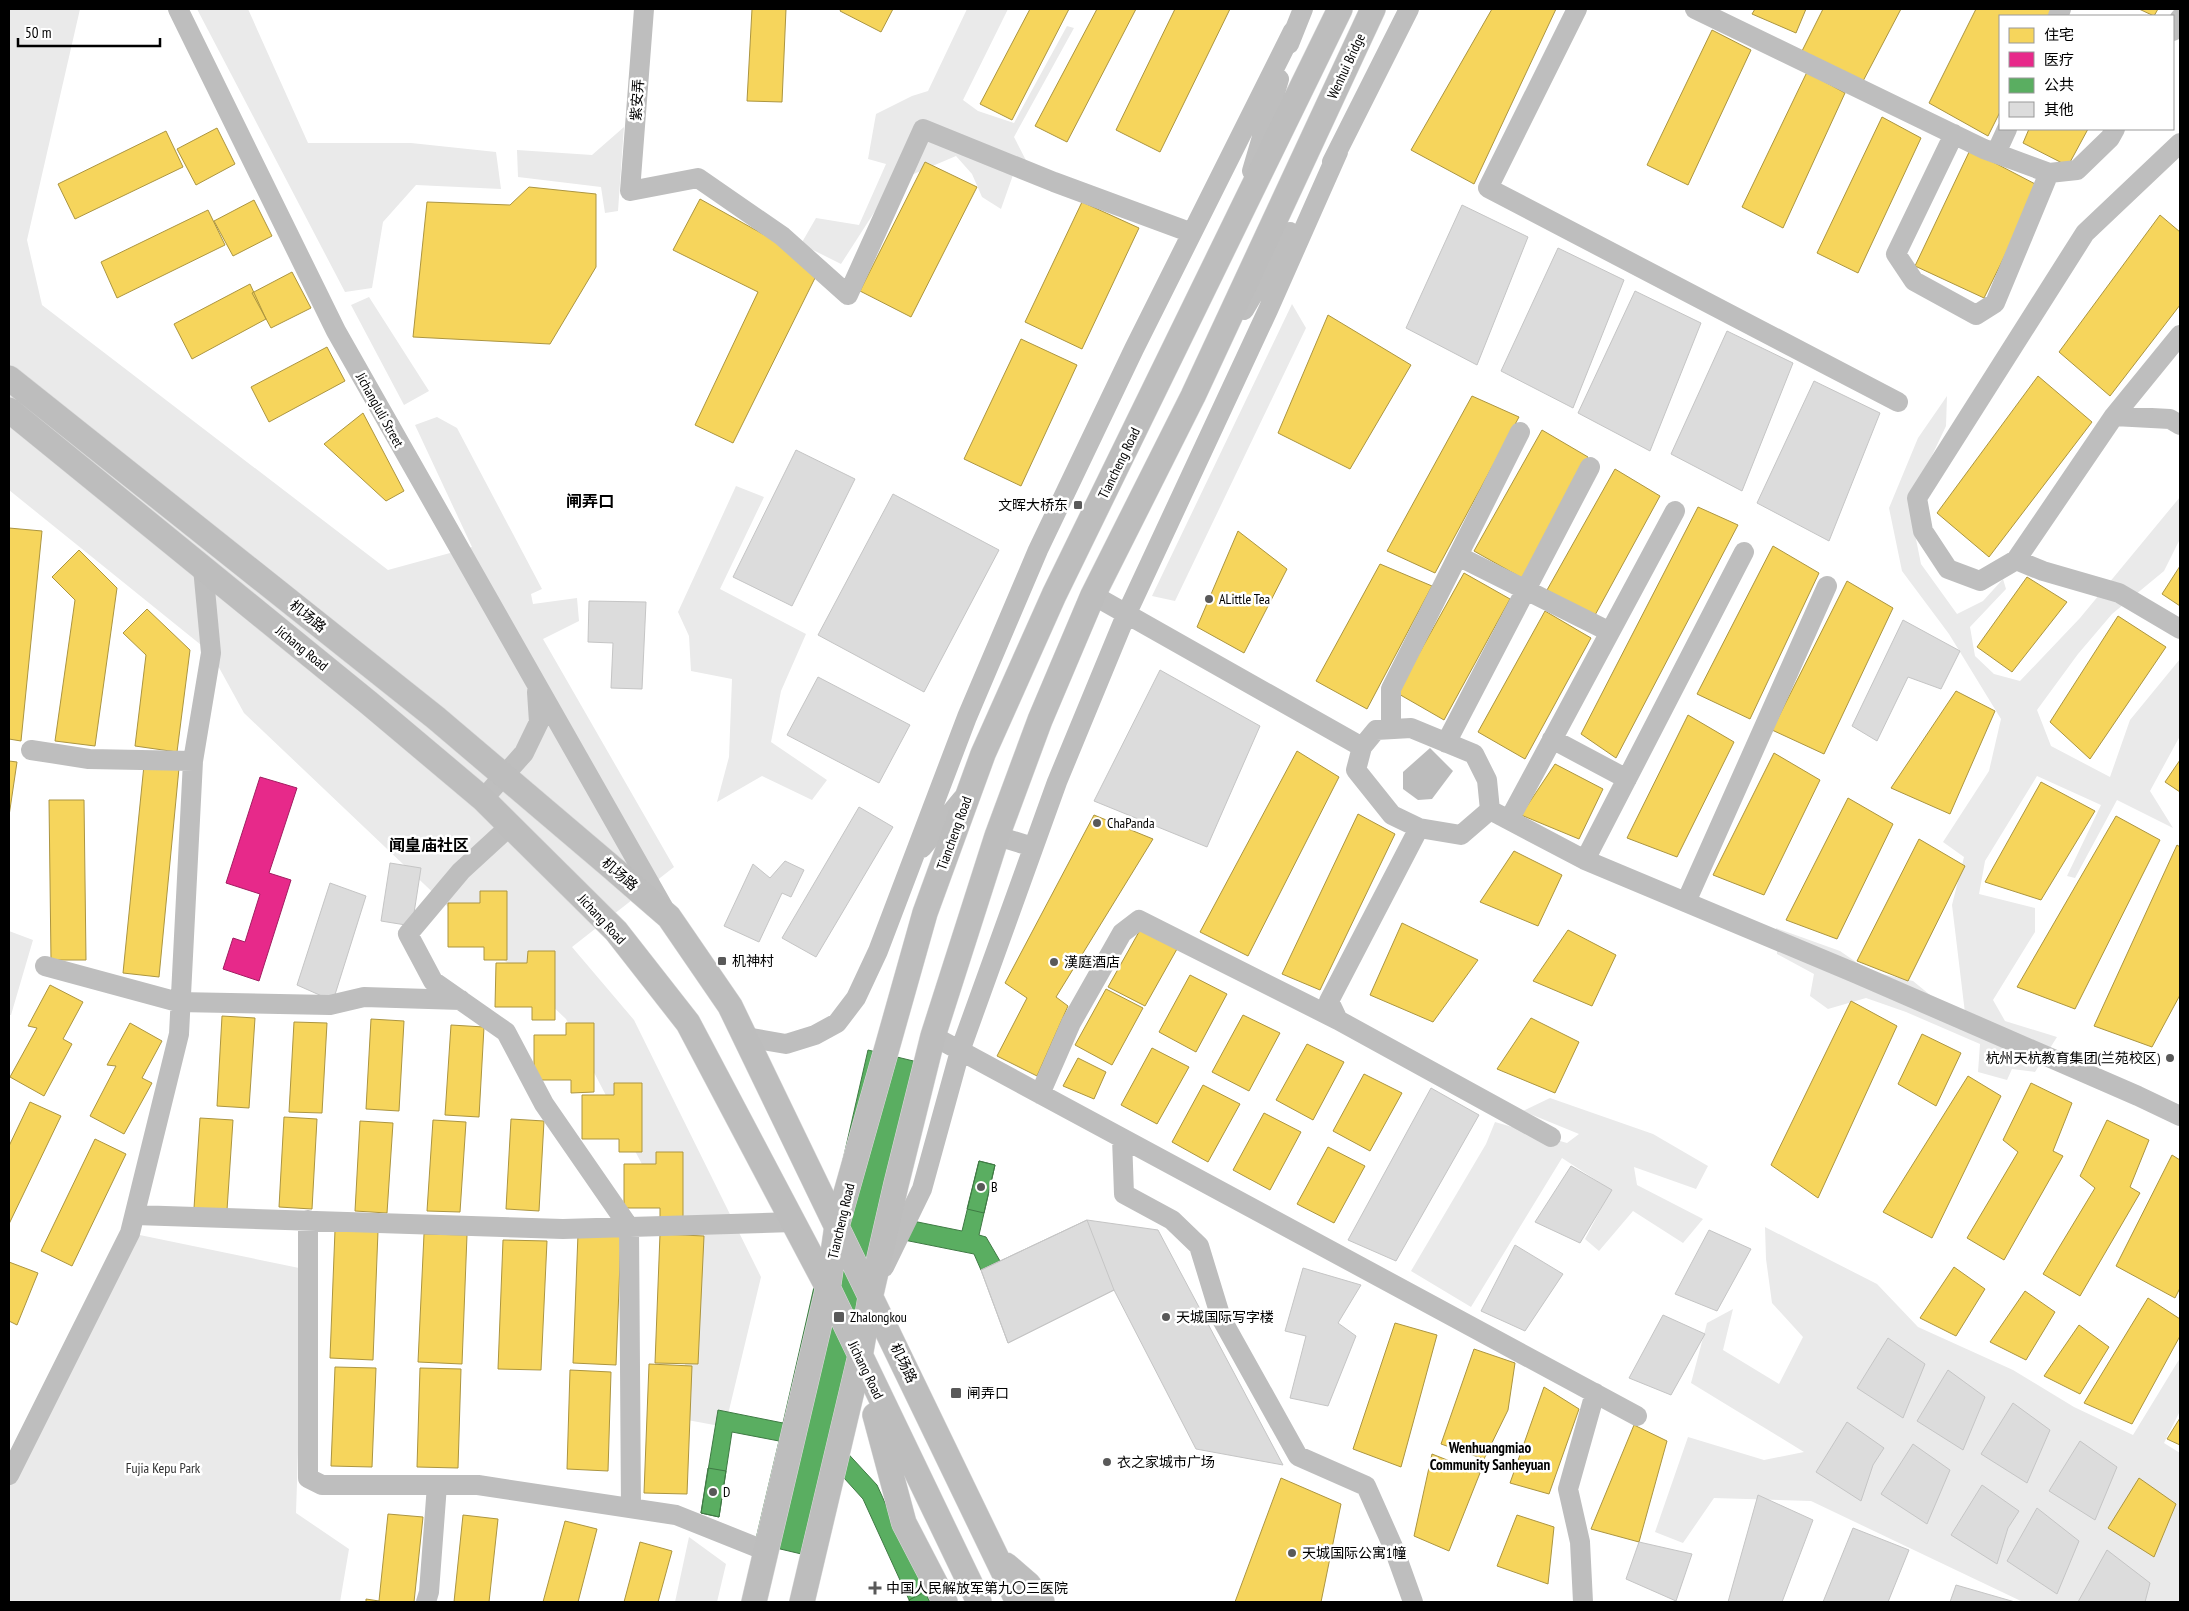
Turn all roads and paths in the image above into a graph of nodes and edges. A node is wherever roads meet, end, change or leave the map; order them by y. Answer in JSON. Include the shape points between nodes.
{"nodes":[{"id":1,"x":178,"y":9,"type":"edge"},
{"id":2,"x":644,"y":9,"type":"edge"},
{"id":3,"x":1303,"y":9,"type":"edge"},
{"id":4,"x":1340,"y":9,"type":"edge"},
{"id":5,"x":1373,"y":9,"type":"edge"},
{"id":6,"x":1409,"y":9,"type":"edge"},
{"id":7,"x":1577,"y":9,"type":"edge"},
{"id":8,"x":1695,"y":9,"type":"edge"},
{"id":9,"x":2180,"y":18,"type":"edge"},
{"id":10,"x":2174,"y":29,"type":"edge"},
{"id":11,"x":1293,"y":31,"type":"junction"},
{"id":12,"x":2006,"y":130,"type":"edge"},
{"id":13,"x":2114,"y":130,"type":"edge"},
{"id":14,"x":1954,"y":134,"type":"junction"},
{"id":15,"x":2180,"y":143,"type":"edge"},
{"id":16,"x":1338,"y":152,"type":"junction"},
{"id":17,"x":1996,"y":153,"type":"junction"},
{"id":18,"x":2049,"y":173,"type":"junction"},
{"id":19,"x":1238,"y":222,"type":"junction"},
{"id":20,"x":1192,"y":233,"type":"junction"},
{"id":21,"x":2180,"y":335,"type":"edge"},
{"id":22,"x":9,"y":378,"type":"edge"},
{"id":23,"x":1193,"y":396,"type":"junction"},
{"id":24,"x":1898,"y":402,"type":"dead end"},
{"id":25,"x":9,"y":410,"type":"edge"},
{"id":26,"x":2114,"y":416,"type":"junction"},
{"id":27,"x":2180,"y":425,"type":"edge"},
{"id":28,"x":1520,"y":432,"type":"dead end"},
{"id":29,"x":1590,"y":468,"type":"dead end"},
{"id":30,"x":1675,"y":511,"type":"dead end"},
{"id":31,"x":1744,"y":552,"type":"dead end"},
{"id":32,"x":1458,"y":556,"type":"junction"},
{"id":33,"x":2016,"y":560,"type":"junction"},
{"id":34,"x":203,"y":568,"type":"junction"},
{"id":35,"x":1827,"y":586,"type":"dead end"},
{"id":36,"x":1526,"y":591,"type":"junction"},
{"id":37,"x":1093,"y":595,"type":"junction"},
{"id":38,"x":1126,"y":616,"type":"junction"},
{"id":39,"x":2180,"y":629,"type":"edge"},
{"id":40,"x":1610,"y":632,"type":"junction"},
{"id":41,"x":537,"y":687,"type":"junction"},
{"id":42,"x":1391,"y":729,"type":"junction"},
{"id":43,"x":1552,"y":739,"type":"junction"},
{"id":44,"x":1446,"y":743,"type":"junction"},
{"id":45,"x":1362,"y":747,"type":"junction"},
{"id":46,"x":31,"y":750,"type":"dead end"},
{"id":47,"x":193,"y":761,"type":"junction"},
{"id":48,"x":504,"y":776,"type":"junction"},
{"id":49,"x":1627,"y":779,"type":"junction"},
{"id":50,"x":970,"y":790,"type":"junction"},
{"id":51,"x":484,"y":799,"type":"junction"},
{"id":52,"x":1490,"y":810,"type":"junction"},
{"id":53,"x":1509,"y":820,"type":"junction"},
{"id":54,"x":510,"y":826,"type":"junction"},
{"id":55,"x":1420,"y":828,"type":"junction"},
{"id":56,"x":998,"y":836,"type":"junction"},
{"id":57,"x":1033,"y":847,"type":"junction"},
{"id":58,"x":1585,"y":860,"type":"junction"},
{"id":59,"x":911,"y":862,"type":"junction"},
{"id":60,"x":1686,"y":902,"type":"junction"},
{"id":61,"x":669,"y":917,"type":"junction"},
{"id":62,"x":45,"y":966,"type":"dead end"},
{"id":63,"x":461,"y":1000,"type":"junction"},
{"id":64,"x":181,"y":1002,"type":"junction"},
{"id":65,"x":1338,"y":1020,"type":"junction"},
{"id":66,"x":933,"y":1036,"type":"junction"},
{"id":67,"x":746,"y":1037,"type":"junction"},
{"id":68,"x":960,"y":1051,"type":"junction"},
{"id":69,"x":1040,"y":1094,"type":"junction"},
{"id":70,"x":2180,"y":1116,"type":"edge"},
{"id":71,"x":1550,"y":1137,"type":"dead end"},
{"id":72,"x":1122,"y":1138,"type":"junction"},
{"id":73,"x":135,"y":1214,"type":"junction"},
{"id":74,"x":308,"y":1220,"type":"junction"},
{"id":75,"x":793,"y":1222,"type":"junction"},
{"id":76,"x":837,"y":1225,"type":"junction"},
{"id":77,"x":629,"y":1227,"type":"junction"},
{"id":78,"x":828,"y":1288,"type":"junction"},
{"id":79,"x":871,"y":1294,"type":"junction"},
{"id":80,"x":860,"y":1357,"type":"junction"},
{"id":81,"x":1595,"y":1393,"type":"junction"},
{"id":82,"x":1637,"y":1416,"type":"dead end"},
{"id":83,"x":9,"y":1476,"type":"edge"},
{"id":84,"x":437,"y":1485,"type":"junction"},
{"id":85,"x":632,"y":1508,"type":"junction"},
{"id":86,"x":766,"y":1552,"type":"junction"},
{"id":87,"x":998,"y":1559,"type":"junction"},
{"id":88,"x":426,"y":1602,"type":"edge"},
{"id":89,"x":754,"y":1602,"type":"edge"},
{"id":90,"x":802,"y":1602,"type":"edge"},
{"id":91,"x":945,"y":1602,"type":"edge"},
{"id":92,"x":979,"y":1602,"type":"edge"},
{"id":93,"x":1018,"y":1602,"type":"edge"},
{"id":94,"x":1042,"y":1602,"type":"edge"},
{"id":95,"x":1413,"y":1602,"type":"edge"},
{"id":96,"x":1583,"y":1602,"type":"edge"}],
"edges":[{"from":1,"to":41,"type":"street","name":"Jichangluli Street","via":[[336,331]]},
{"from":2,"to":20,"type":"street","name":"紫安弄","via":[[630,191],[698,178],[782,236],[848,295],[923,129]]},
{"from":3,"to":11,"type":"street"},
{"from":4,"to":19,"type":"main road","name":"Tiancheng Road"},
{"from":5,"to":23,"type":"main road","name":"Wenhui Bridge"},
{"from":6,"to":16,"type":"street"},
{"from":7,"to":24,"type":"street","via":[[1488,188]]},
{"from":8,"to":14,"type":"street"},
{"from":9,"to":10,"type":"street"},
{"from":11,"to":19,"type":"street"},
{"from":11,"to":20,"type":"street"},
{"from":12,"to":17,"type":"street"},
{"from":13,"to":18,"type":"street","via":[[2077,170]]},
{"from":14,"to":17,"type":"street"},
{"from":14,"to":18,"type":"street","via":[[1896,254],[1914,281],[1976,315],[1995,303]]},
{"from":15,"to":33,"type":"street","via":[[2085,233],[1917,498],[1923,531],[1948,570],[1980,581]]},
{"from":16,"to":23,"type":"street"},
{"from":16,"to":38,"type":"street"},
{"from":17,"to":18,"type":"street"},
{"from":19,"to":50,"type":"main road","name":"Tiancheng Road","via":[[1054,596]]},
{"from":20,"to":59,"type":"street","via":[[1038,550],[967,717]]},
{"from":21,"to":26,"type":"street"},
{"from":22,"to":48,"type":"main road","name":"机场路"},
{"from":23,"to":37,"type":"main road"},
{"from":25,"to":34,"type":"main road","name":"Jichang Road"},
{"from":26,"to":27,"type":"street","via":[[2170,419]]},
{"from":26,"to":33,"type":"street"},
{"from":28,"to":32,"type":"street"},
{"from":29,"to":36,"type":"street"},
{"from":30,"to":40,"type":"street"},
{"from":31,"to":49,"type":"street"},
{"from":32,"to":36,"type":"street"},
{"from":32,"to":42,"type":"street","via":[[1391,689]]},
{"from":33,"to":39,"type":"street","via":[[2119,592]]},
{"from":34,"to":47,"type":"street","via":[[210,653]]},
{"from":34,"to":51,"type":"main road","name":"Jichang Road"},
{"from":35,"to":60,"type":"street"},
{"from":36,"to":40,"type":"street"},
{"from":36,"to":44,"type":"street"},
{"from":37,"to":38,"type":"street"},
{"from":37,"to":56,"type":"main road","via":[[1040,720]]},
{"from":38,"to":45,"type":"street"},
{"from":38,"to":57,"type":"street","via":[[1056,782]]},
{"from":40,"to":43,"type":"street"},
{"from":41,"to":48,"type":"street","name":"Jichangluli Street","via":[[539,722],[524,753]]},
{"from":41,"to":61,"type":"street"},
{"from":42,"to":44,"type":"street","via":[[1411,728]]},
{"from":42,"to":45,"type":"street","via":[[1376,730]]},
{"from":43,"to":49,"type":"street"},
{"from":43,"to":53,"type":"street"},
{"from":44,"to":52,"type":"street","via":[[1474,754],[1487,780]]},
{"from":45,"to":55,"type":"street","via":[[1356,770],[1392,814]]},
{"from":46,"to":47,"type":"street","via":[[89,759]]},
{"from":47,"to":64,"type":"street"},
{"from":48,"to":51,"type":"street","name":"Jichangluli Street"},
{"from":48,"to":61,"type":"main road","name":"机场路"},
{"from":49,"to":58,"type":"street"},
{"from":50,"to":59,"type":"street"},
{"from":50,"to":76,"type":"main road","name":"Tiancheng Road","via":[[925,913]]},
{"from":51,"to":54,"type":"main road","name":"Jichang Road"},
{"from":52,"to":53,"type":"street"},
{"from":52,"to":55,"type":"street","via":[[1460,835]]},
{"from":53,"to":58,"type":"street"},
{"from":54,"to":63,"type":"street","via":[[461,871],[408,934],[433,980]]},
{"from":54,"to":75,"type":"main road","name":"Jichang Road","via":[[616,931],[688,1023]]},
{"from":55,"to":65,"type":"street","via":[[1329,1001]]},
{"from":56,"to":57,"type":"street"},
{"from":56,"to":66,"type":"main road"},
{"from":57,"to":68,"type":"street"},
{"from":58,"to":60,"type":"street"},
{"from":59,"to":67,"type":"street","via":[[878,951],[856,998],[837,1023],[815,1035],[786,1044]]},
{"from":60,"to":70,"type":"street"},
{"from":61,"to":67,"type":"main road","name":"机场路","via":[[730,1006]]},
{"from":62,"to":64,"type":"street"},
{"from":63,"to":64,"type":"street","via":[[364,997],[330,1004]]},
{"from":63,"to":77,"type":"street","via":[[506,1032],[544,1104]]},
{"from":64,"to":73,"type":"street","via":[[179,1034]]},
{"from":65,"to":69,"type":"street","via":[[1139,920],[1122,933],[1071,1023]]},
{"from":65,"to":71,"type":"street"},
{"from":66,"to":68,"type":"street"},
{"from":66,"to":79,"type":"main road"},
{"from":67,"to":76,"type":"main road","name":"机场路"},
{"from":68,"to":69,"type":"street"},
{"from":68,"to":79,"type":"street","via":[[922,1189]]},
{"from":69,"to":72,"type":"street"},
{"from":72,"to":81,"type":"street"},
{"from":72,"to":95,"type":"street","via":[[1124,1194],[1172,1220],[1199,1246],[1220,1318],[1298,1456],[1366,1486]]},
{"from":73,"to":74,"type":"street"},
{"from":73,"to":83,"type":"street","via":[[130,1233]]},
{"from":74,"to":77,"type":"street","via":[[563,1229]]},
{"from":74,"to":84,"type":"street","via":[[308,1478],[322,1485]]},
{"from":75,"to":77,"type":"street"},
{"from":75,"to":78,"type":"main road","name":"Jichang Road"},
{"from":76,"to":78,"type":"main road","name":"Tiancheng Road"},
{"from":76,"to":79,"type":"main road","name":"机场路"},
{"from":77,"to":85,"type":"street"},
{"from":78,"to":80,"type":"main road","name":"Jichang Road"},
{"from":78,"to":86,"type":"main road","name":"Tiancheng Road"},
{"from":79,"to":80,"type":"main road"},
{"from":79,"to":87,"type":"main road","name":"机场路"},
{"from":80,"to":90,"type":"main road"},
{"from":80,"to":91,"type":"main road","via":[[904,1523]]},
{"from":80,"to":92,"type":"main road","name":"Jichang Road"},
{"from":81,"to":82,"type":"street"},
{"from":81,"to":96,"type":"street","via":[[1568,1489],[1580,1542]]},
{"from":84,"to":85,"type":"street","via":[[478,1485]]},
{"from":84,"to":88,"type":"street"},
{"from":85,"to":86,"type":"street","via":[[676,1515]]},
{"from":86,"to":89,"type":"main road","name":"Tiancheng Road"},
{"from":87,"to":93,"type":"main road","name":"机场路"},
{"from":87,"to":94,"type":"main road","name":"机场路","via":[[1028,1584]]}]}
